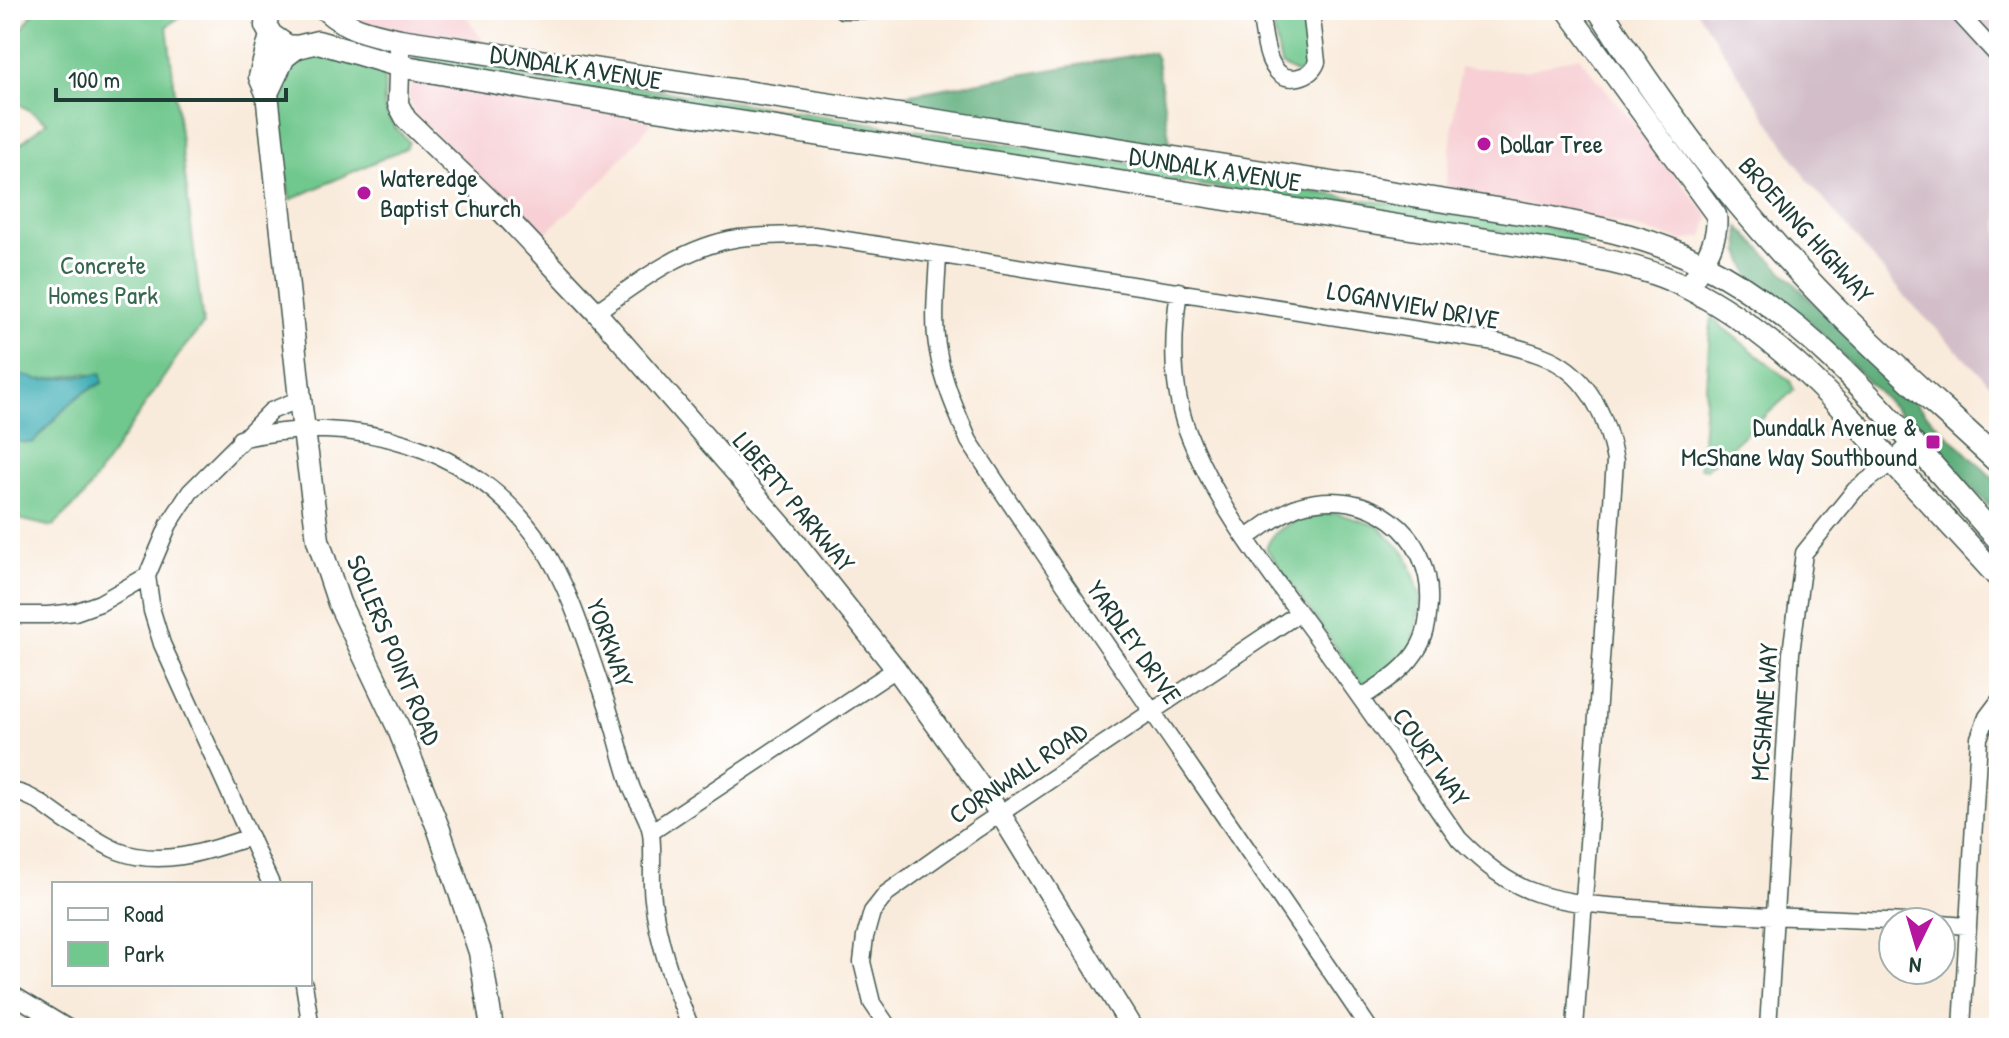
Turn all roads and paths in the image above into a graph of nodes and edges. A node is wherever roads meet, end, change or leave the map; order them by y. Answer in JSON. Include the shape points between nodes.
{"nodes":[{"id":1,"x":324,"y":10,"type":"edge"},
{"id":2,"x":842,"y":10,"type":"edge"},
{"id":3,"x":872,"y":10,"type":"edge"},
{"id":4,"x":1260,"y":10,"type":"edge"},
{"id":5,"x":1311,"y":10,"type":"edge"},
{"id":6,"x":1567,"y":10,"type":"edge"},
{"id":7,"x":1600,"y":10,"type":"edge"},
{"id":8,"x":1956,"y":10,"type":"edge"},
{"id":9,"x":266,"y":18,"type":"edge"},
{"id":10,"x":400,"y":40,"type":"junction"},
{"id":11,"x":304,"y":45,"type":"junction"},
{"id":12,"x":1999,"y":57,"type":"edge"},
{"id":13,"x":400,"y":66,"type":"junction"},
{"id":14,"x":267,"y":93,"type":"junction"},
{"id":15,"x":938,"y":255,"type":"junction"},
{"id":16,"x":1703,"y":264,"type":"junction"},
{"id":17,"x":1688,"y":288,"type":"junction"},
{"id":18,"x":1179,"y":291,"type":"junction"},
{"id":19,"x":596,"y":312,"type":"junction"},
{"id":20,"x":300,"y":399,"type":"junction"},
{"id":21,"x":303,"y":431,"type":"junction"},
{"id":22,"x":240,"y":439,"type":"junction"},
{"id":23,"x":1911,"y":443,"type":"junction"},
{"id":24,"x":1892,"y":462,"type":"junction"},
{"id":25,"x":1999,"y":462,"type":"edge"},
{"id":26,"x":1247,"y":538,"type":"junction"},
{"id":27,"x":1999,"y":540,"type":"edge"},
{"id":28,"x":147,"y":576,"type":"junction"},
{"id":29,"x":1999,"y":578,"type":"edge"},
{"id":30,"x":1299,"y":613,"type":"junction"},
{"id":31,"x":10,"y":615,"type":"edge"},
{"id":32,"x":896,"y":669,"type":"junction"},
{"id":33,"x":1361,"y":698,"type":"junction"},
{"id":34,"x":1999,"y":701,"type":"edge"},
{"id":35,"x":1153,"y":710,"type":"junction"},
{"id":36,"x":10,"y":791,"type":"edge"},
{"id":37,"x":1001,"y":815,"type":"junction"},
{"id":38,"x":651,"y":832,"type":"junction"},
{"id":39,"x":250,"y":837,"type":"junction"},
{"id":40,"x":270,"y":882,"type":"edge"},
{"id":41,"x":1584,"y":904,"type":"junction"},
{"id":42,"x":1776,"y":916,"type":"junction"},
{"id":43,"x":1877,"y":921,"type":"edge"},
{"id":44,"x":1957,"y":925,"type":"edge"},
{"id":45,"x":1966,"y":926,"type":"junction"},
{"id":46,"x":304,"y":986,"type":"edge"},
{"id":47,"x":10,"y":993,"type":"edge"},
{"id":48,"x":68,"y":1028,"type":"edge"},
{"id":49,"x":311,"y":1028,"type":"edge"},
{"id":50,"x":492,"y":1028,"type":"edge"},
{"id":51,"x":691,"y":1028,"type":"edge"},
{"id":52,"x":889,"y":1028,"type":"edge"},
{"id":53,"x":1132,"y":1028,"type":"edge"},
{"id":54,"x":1369,"y":1028,"type":"edge"},
{"id":55,"x":1575,"y":1028,"type":"edge"},
{"id":56,"x":1768,"y":1028,"type":"edge"},
{"id":57,"x":1962,"y":1028,"type":"edge"}],
"edges":[{"from":1,"to":10,"type":"main road","name":"DUNDALK AVENUE","via":[[365,33]]},
{"from":1,"to":11,"type":"main road","name":"DUNDALK AVENUE","via":[[321,30]]},
{"from":2,"to":3,"type":"street"},
{"from":4,"to":5,"type":"street","via":[[1275,71],[1293,79],[1316,67]]},
{"from":6,"to":16,"type":"street","via":[[1716,215],[1718,227]]},
{"from":7,"to":25,"type":"main road","name":"BROENING HIGHWAY","via":[[1720,180],[1800,273]]},
{"from":8,"to":12,"type":"street"},
{"from":9,"to":11,"type":"main road","name":"DUNDALK AVENUE","via":[[278,42]]},
{"from":9,"to":14,"type":"main road","name":"SOLLERS POINT ROAD","via":[[260,77]]},
{"from":10,"to":13,"type":"street","name":"LIBERTY PARKWAY"},
{"from":10,"to":16,"type":"main road","name":"DUNDALK AVENUE","via":[[1546,217],[1646,240]]},
{"from":11,"to":13,"type":"main road","name":"DUNDALK AVENUE","via":[[318,42]]},
{"from":11,"to":14,"type":"main road","via":[[284,57]]},
{"from":13,"to":17,"type":"main road","name":"DUNDALK AVENUE","via":[[1575,254],[1635,267]]},
{"from":13,"to":19,"type":"street","name":"LIBERTY PARKWAY","via":[[398,104],[406,119]]},
{"from":14,"to":20,"type":"main road","name":"SOLLERS POINT ROAD"},
{"from":15,"to":18,"type":"street","name":"LOGANVIEW DRIVE"},
{"from":15,"to":19,"type":"street","name":"LOGANVIEW DRIVE","via":[[814,235],[736,239],[659,267]]},
{"from":15,"to":35,"type":"street","name":"YARDLEY DRIVE","via":[[937,351],[969,441]]},
{"from":16,"to":17,"type":"street"},
{"from":16,"to":23,"type":"main road","name":"DUNDALK AVENUE","via":[[1796,326]]},
{"from":17,"to":24,"type":"main road","name":"DUNDALK AVENUE","via":[[1783,351]]},
{"from":18,"to":26,"type":"street","name":"COURT WAY","via":[[1178,397],[1200,458]]},
{"from":18,"to":41,"type":"street","name":"LOGANVIEW DRIVE","via":[[1495,342],[1546,357],[1573,374],[1594,399],[1606,422],[1615,473]]},
{"from":19,"to":32,"type":"street","name":"LIBERTY PARKWAY","via":[[785,529]]},
{"from":20,"to":21,"type":"main road","name":"SOLLERS POINT ROAD"},
{"from":20,"to":22,"type":"street","via":[[271,411]]},
{"from":21,"to":22,"type":"street","name":"YORKWAY"},
{"from":21,"to":38,"type":"street","name":"YORKWAY","via":[[345,431],[434,452],[489,486],[525,522],[562,582]]},
{"from":21,"to":50,"type":"main road","name":"SOLLERS POINT ROAD","via":[[325,567],[439,830],[480,952]]},
{"from":22,"to":28,"type":"street","via":[[190,492],[169,524]]},
{"from":23,"to":24,"type":"street","name":"MCSHANE WAY"},
{"from":23,"to":27,"type":"main road","name":"DUNDALK AVENUE"},
{"from":24,"to":29,"type":"main road","name":"DUNDALK AVENUE"},
{"from":24,"to":42,"type":"street","name":"MCSHANE WAY","via":[[1855,490],[1804,553],[1791,653]]},
{"from":26,"to":30,"type":"street","name":"COURT WAY"},
{"from":26,"to":33,"type":"street","via":[[1299,507],[1333,503],[1385,515],[1412,541],[1430,592],[1425,632],[1396,675]]},
{"from":28,"to":31,"type":"street","via":[[75,612]]},
{"from":28,"to":39,"type":"street","via":[[162,644]]},
{"from":30,"to":33,"type":"street","name":"COURT WAY"},
{"from":30,"to":35,"type":"street","name":"CORNWALL ROAD"},
{"from":32,"to":37,"type":"street","name":"LIBERTY PARKWAY"},
{"from":32,"to":38,"type":"street"},
{"from":33,"to":41,"type":"street","name":"COURT WAY","via":[[1459,839],[1482,862],[1538,894]]},
{"from":34,"to":45,"type":"street","via":[[1979,738]]},
{"from":35,"to":37,"type":"street","name":"CORNWALL ROAD"},
{"from":35,"to":54,"type":"street","name":"YARDLEY DRIVE"},
{"from":36,"to":39,"type":"street","via":[[133,856],[188,856]]},
{"from":37,"to":52,"type":"street","name":"CORNWALL ROAD","via":[[908,877],[872,912],[862,962],[872,1003]]},
{"from":37,"to":53,"type":"street","name":"LIBERTY PARKWAY"},
{"from":38,"to":51,"type":"street","name":"YORKWAY","via":[[657,925]]},
{"from":39,"to":40,"type":"street"},
{"from":41,"to":42,"type":"street","name":"COURT WAY"},
{"from":41,"to":55,"type":"street","name":"LOGANVIEW DRIVE"},
{"from":42,"to":43,"type":"street","name":"COURT WAY"},
{"from":42,"to":56,"type":"street","name":"MCSHANE WAY"},
{"from":44,"to":45,"type":"street"},
{"from":45,"to":57,"type":"street"},
{"from":46,"to":49,"type":"street"},
{"from":47,"to":48,"type":"street"}]}
